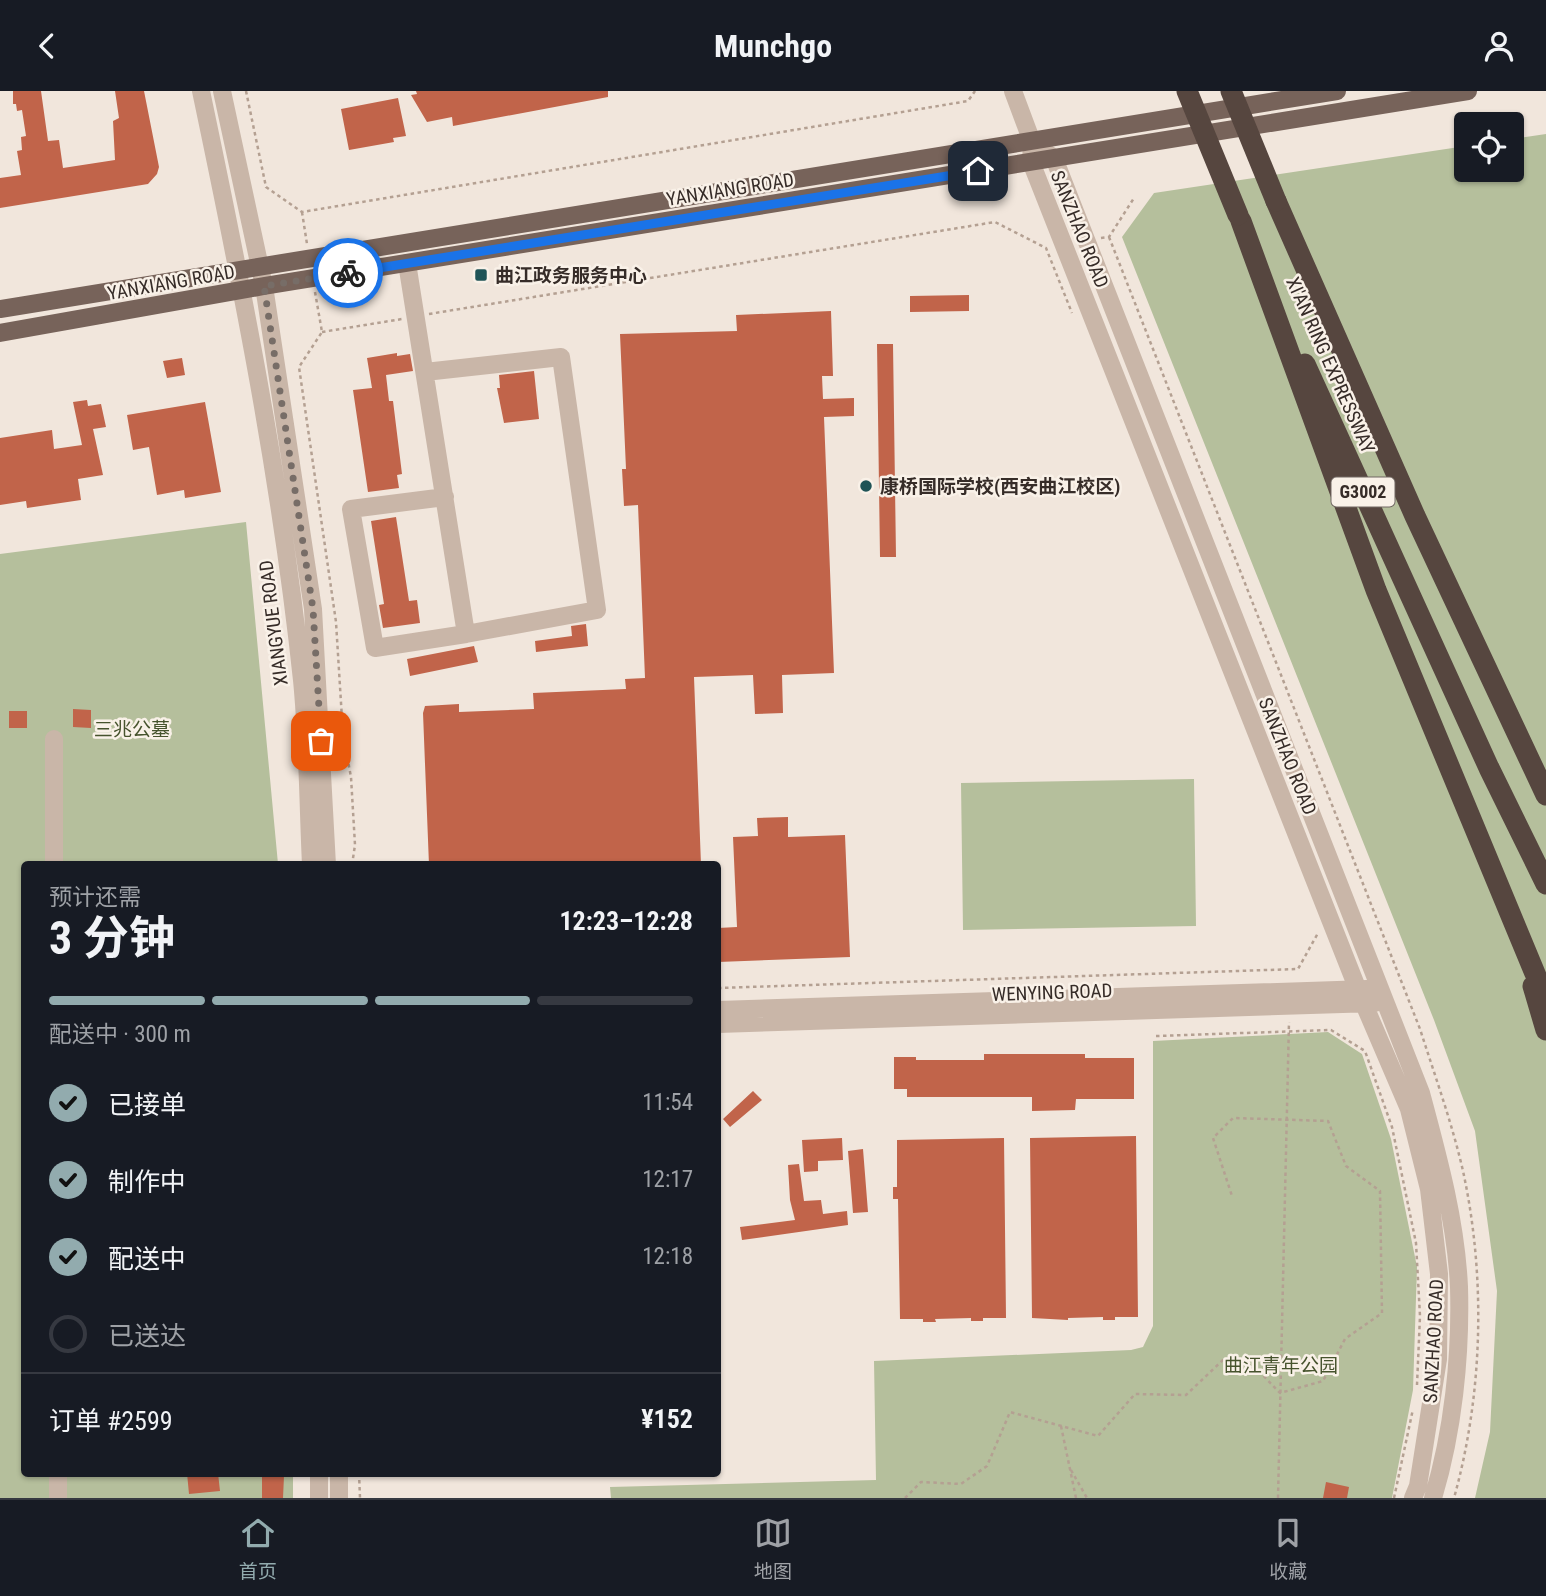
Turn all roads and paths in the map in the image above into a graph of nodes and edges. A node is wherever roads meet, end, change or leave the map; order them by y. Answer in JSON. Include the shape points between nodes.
{"nodes":[{"id":1,"x":201,"y":91,"type":"edge"},
{"id":2,"x":222,"y":91,"type":"edge"},
{"id":3,"x":246,"y":91,"type":"edge"},
{"id":4,"x":975,"y":91,"type":"edge"},
{"id":5,"x":1013,"y":91,"type":"edge"},
{"id":6,"x":1187,"y":91,"type":"edge"},
{"id":7,"x":1231,"y":91,"type":"edge"},
{"id":8,"x":1337,"y":91,"type":"edge"},
{"id":9,"x":1468,"y":91,"type":"edge"},
{"id":10,"x":1032,"y":142,"type":"junction"},
{"id":11,"x":1054,"y":158,"type":"junction"},
{"id":12,"x":1031,"y":162,"type":"junction"},
{"id":13,"x":1239,"y":218,"type":"junction"},
{"id":14,"x":407,"y":263,"type":"junction"},
{"id":15,"x":259,"y":265,"type":"junction"},
{"id":16,"x":239,"y":269,"type":"junction"},
{"id":17,"x":264,"y":286,"type":"junction"},
{"id":18,"x":243,"y":291,"type":"junction"},
{"id":19,"x":0,"y":309,"type":"edge"},
{"id":20,"x":1072,"y":312,"type":"dead end"},
{"id":21,"x":417,"y":316,"type":"junction"},
{"id":22,"x":0,"y":333,"type":"edge"},
{"id":23,"x":425,"y":372,"type":"junction"},
{"id":24,"x":444,"y":496,"type":"junction"},
{"id":25,"x":466,"y":634,"type":"junction"},
{"id":26,"x":1481,"y":657,"type":"junction"},
{"id":27,"x":54,"y":739,"type":"dead end"},
{"id":28,"x":1546,"y":779,"type":"edge"},
{"id":29,"x":1546,"y":796,"type":"edge"},
{"id":30,"x":54,"y":861,"type":"edge"},
{"id":31,"x":311,"y":861,"type":"edge"},
{"id":32,"x":327,"y":861,"type":"edge"},
{"id":33,"x":353,"y":861,"type":"edge"},
{"id":34,"x":1495,"y":875,"type":"junction"},
{"id":35,"x":1546,"y":884,"type":"edge"},
{"id":36,"x":1319,"y":930,"type":"dead end"},
{"id":37,"x":721,"y":988,"type":"edge"},
{"id":38,"x":1384,"y":995,"type":"junction"},
{"id":39,"x":1361,"y":997,"type":"junction"},
{"id":40,"x":1546,"y":1000,"type":"edge"},
{"id":41,"x":1290,"y":1006,"type":"junction"},
{"id":42,"x":721,"y":1010,"type":"edge"},
{"id":43,"x":721,"y":1024,"type":"edge"},
{"id":44,"x":1546,"y":1030,"type":"edge"},
{"id":45,"x":1289,"y":1031,"type":"junction"},
{"id":46,"x":1156,"y":1036,"type":"dead end"},
{"id":47,"x":1287,"y":1118,"type":"junction"},
{"id":48,"x":1232,"y":1196,"type":"dead end"},
{"id":49,"x":1417,"y":1388,"type":"dead end"},
{"id":50,"x":1280,"y":1393,"type":"junction"},
{"id":51,"x":1414,"y":1400,"type":"dead end"},
{"id":52,"x":1061,"y":1426,"type":"junction"},
{"id":53,"x":1069,"y":1467,"type":"junction"},
{"id":54,"x":58,"y":1477,"type":"edge"},
{"id":55,"x":319,"y":1477,"type":"edge"},
{"id":56,"x":339,"y":1477,"type":"edge"},
{"id":57,"x":359,"y":1477,"type":"edge"},
{"id":58,"x":58,"y":1498,"type":"edge"},
{"id":59,"x":319,"y":1498,"type":"edge"},
{"id":60,"x":339,"y":1498,"type":"edge"},
{"id":61,"x":359,"y":1498,"type":"edge"},
{"id":62,"x":905,"y":1498,"type":"edge"},
{"id":63,"x":1076,"y":1498,"type":"edge"},
{"id":64,"x":1087,"y":1498,"type":"edge"},
{"id":65,"x":1278,"y":1498,"type":"edge"},
{"id":66,"x":1394,"y":1498,"type":"edge"},
{"id":67,"x":1413,"y":1498,"type":"edge"},
{"id":68,"x":1433,"y":1498,"type":"edge"}],
"edges":[{"from":1,"to":16,"type":"street","name":"XIANGYUE ROAD"},
{"from":2,"to":15,"type":"street","name":"XIANGYUE ROAD"},
{"from":3,"to":4,"type":"path","via":[[266,187],[302,212],[968,101]]},
{"from":5,"to":10,"type":"street"},
{"from":6,"to":13,"type":"highway","name":"XI'AN RING EXPRESSWAY","number":"G3002","bridge":true},
{"from":7,"to":26,"type":"highway","name":"XI'AN RING EXPRESSWAY","number":"G3002","bridge":true},
{"from":8,"to":10,"type":"main road","name":"YANXIANG ROAD"},
{"from":9,"to":11,"type":"main road","name":"YANXIANG ROAD"},
{"from":10,"to":11,"type":"street","name":"SANZHAO ROAD"},
{"from":10,"to":12,"type":"street","name":"SANZHAO ROAD"},
{"from":10,"to":15,"type":"main road","name":"YANXIANG ROAD"},
{"from":11,"to":12,"type":"main road","name":"YANXIANG ROAD"},
{"from":11,"to":38,"type":"street","name":"SANZHAO ROAD"},
{"from":12,"to":14,"type":"main road","name":"YANXIANG ROAD"},
{"from":12,"to":39,"type":"street","name":"SANZHAO ROAD"},
{"from":13,"to":34,"type":"highway","via":[[1376,590]]},
{"from":13,"to":35,"type":"highway","name":"XI'AN RING EXPRESSWAY","number":"G3002"},
{"from":14,"to":17,"type":"main road","name":"YANXIANG ROAD"},
{"from":14,"to":21,"type":"street"},
{"from":15,"to":16,"type":"main road","name":"YANXIANG ROAD"},
{"from":15,"to":17,"type":"street","name":"XIANGYUE ROAD"},
{"from":16,"to":18,"type":"street","name":"XIANGYUE ROAD"},
{"from":16,"to":19,"type":"main road","name":"YANXIANG ROAD"},
{"from":17,"to":18,"type":"main road","name":"YANXIANG ROAD"},
{"from":17,"to":32,"type":"street","name":"XIANGYUE ROAD","via":[[313,609]]},
{"from":18,"to":22,"type":"main road","name":"YANXIANG ROAD"},
{"from":18,"to":31,"type":"street","name":"XIANGYUE ROAD","via":[[282,516],[302,683]]},
{"from":20,"to":21,"type":"path","via":[[1046,248],[995,222]]},
{"from":21,"to":23,"type":"street"},
{"from":21,"to":33,"type":"path","via":[[322,332],[299,367],[335,622],[343,735],[351,777]]},
{"from":23,"to":24,"type":"street"},
{"from":23,"to":25,"type":"street","via":[[561,357],[597,610]]},
{"from":24,"to":25,"type":"street"},
{"from":24,"to":25,"type":"street","via":[[351,509],[375,648]]},
{"from":26,"to":28,"type":"highway"},
{"from":26,"to":29,"type":"highway","name":"XI'AN RING EXPRESSWAY","number":"G3002"},
{"from":27,"to":30,"type":"street"},
{"from":34,"to":40,"type":"highway"},
{"from":34,"to":44,"type":"highway"},
{"from":36,"to":37,"type":"path","via":[[1298,969]]},
{"from":38,"to":39,"type":"street","name":"WENYING ROAD"},
{"from":38,"to":68,"type":"street","name":"SANZHAO ROAD","via":[[1421,1093],[1436,1150],[1459,1286],[1451,1405]]},
{"from":39,"to":41,"type":"street","name":"WENYING ROAD"},
{"from":39,"to":42,"type":"street","name":"WENYING ROAD"},
{"from":39,"to":67,"type":"street","name":"SANZHAO ROAD","via":[[1409,1109],[1429,1189],[1439,1274],[1438,1359]]},
{"from":41,"to":43,"type":"street","name":"WENYING ROAD"},
{"from":41,"to":45,"type":"path"},
{"from":45,"to":46,"type":"path"},
{"from":45,"to":47,"type":"path"},
{"from":45,"to":49,"type":"path","via":[[1331,1030],[1365,1051],[1392,1127],[1416,1243]]},
{"from":47,"to":48,"type":"path","via":[[1233,1118],[1213,1138]]},
{"from":47,"to":50,"type":"path"},
{"from":47,"to":50,"type":"path","via":[[1328,1121],[1346,1166],[1380,1191],[1382,1313],[1345,1339],[1324,1381]]},
{"from":50,"to":52,"type":"path","via":[[1255,1367],[1224,1359],[1186,1395],[1135,1394],[1098,1436]]},
{"from":50,"to":65,"type":"path"},
{"from":51,"to":66,"type":"path"},
{"from":52,"to":53,"type":"path"},
{"from":52,"to":62,"type":"path","via":[[1010,1412],[987,1466],[961,1484],[921,1482]]},
{"from":53,"to":63,"type":"path"},
{"from":53,"to":64,"type":"path"},
{"from":54,"to":58,"type":"street"},
{"from":55,"to":59,"type":"street"},
{"from":56,"to":60,"type":"street"},
{"from":57,"to":61,"type":"path"}]}
